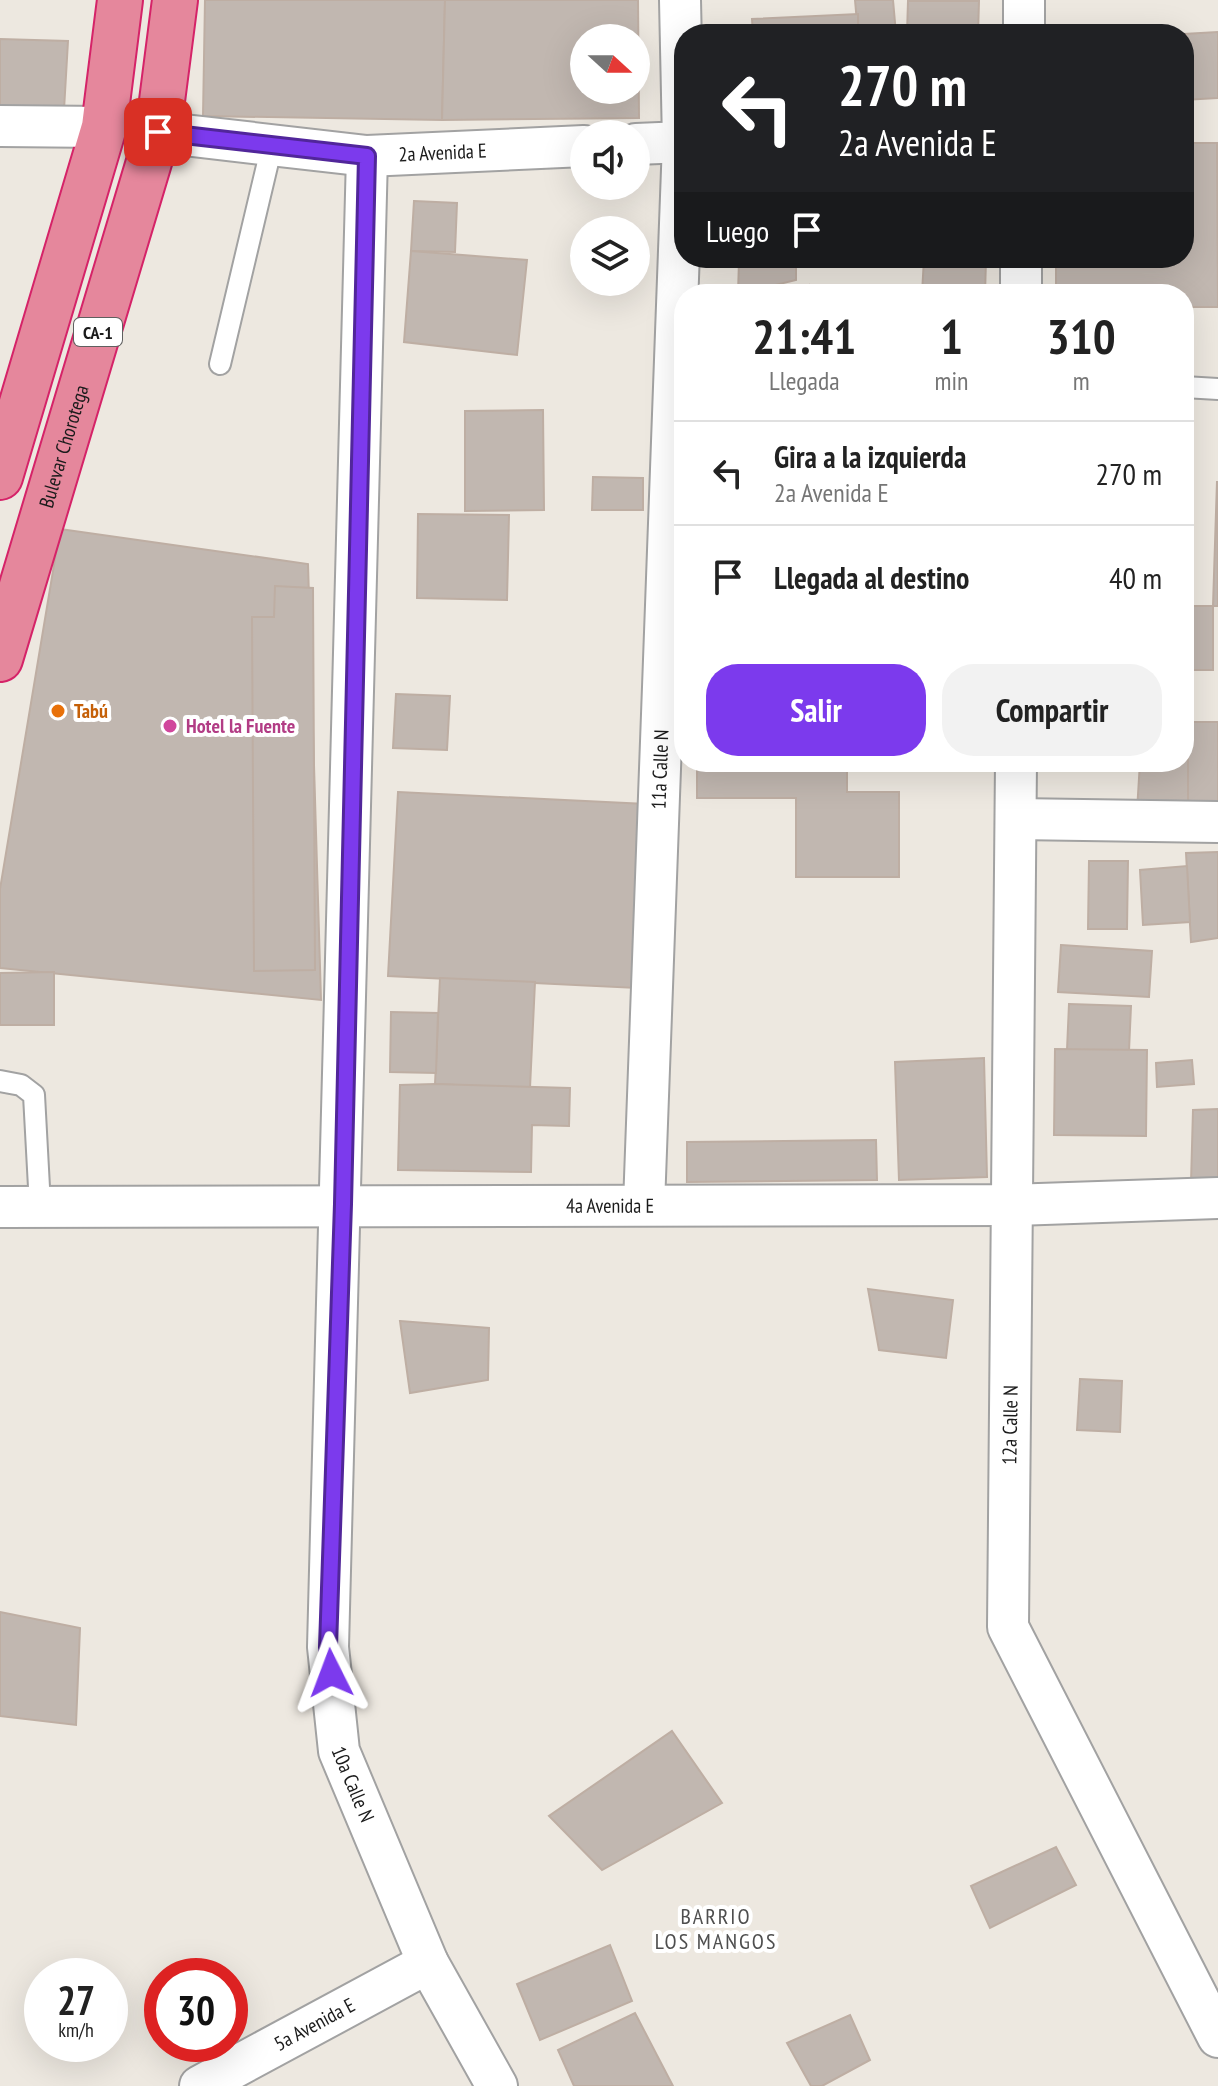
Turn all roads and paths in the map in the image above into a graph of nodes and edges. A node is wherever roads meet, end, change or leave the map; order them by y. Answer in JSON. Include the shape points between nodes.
{"nodes":[{"id":1,"x":120,"y":0,"type":"edge"},
{"id":2,"x":175,"y":0,"type":"edge"},
{"id":3,"x":680,"y":0,"type":"edge"},
{"id":4,"x":1024,"y":0,"type":"edge"},
{"id":5,"x":681,"y":24,"type":"edge"},
{"id":6,"x":1024,"y":24,"type":"edge"},
{"id":7,"x":0,"y":126,"type":"edge"},
{"id":8,"x":104,"y":127,"type":"junction"},
{"id":9,"x":158,"y":132,"type":"junction"},
{"id":10,"x":674,"y":142,"type":"edge"},
{"id":11,"x":650,"y":143,"type":"edge"},
{"id":12,"x":272,"y":145,"type":"junction"},
{"id":13,"x":570,"y":147,"type":"edge"},
{"id":14,"x":367,"y":156,"type":"junction"},
{"id":15,"x":220,"y":364,"type":"dead end"},
{"id":16,"x":1194,"y":388,"type":"edge"},
{"id":17,"x":1218,"y":389,"type":"edge"},
{"id":18,"x":674,"y":408,"type":"edge"},
{"id":19,"x":0,"y":477,"type":"edge"},
{"id":20,"x":0,"y":659,"type":"edge"},
{"id":21,"x":1016,"y":772,"type":"edge"},
{"id":22,"x":1016,"y":819,"type":"junction"},
{"id":23,"x":1218,"y":822,"type":"edge"},
{"id":24,"x":0,"y":1081,"type":"edge"},
{"id":25,"x":1218,"y":1198,"type":"edge"},
{"id":26,"x":343,"y":1204,"type":"junction"},
{"id":27,"x":644,"y":1205,"type":"junction"},
{"id":28,"x":1012,"y":1205,"type":"junction"},
{"id":29,"x":40,"y":1206,"type":"junction"},
{"id":30,"x":0,"y":1207,"type":"edge"},
{"id":31,"x":428,"y":1963,"type":"junction"},
{"id":32,"x":1218,"y":2037,"type":"edge"},
{"id":33,"x":200,"y":2086,"type":"edge"},
{"id":34,"x":497,"y":2086,"type":"edge"}],
"edges":[{"from":1,"to":8,"type":"highway","number":"CA-1"},
{"from":2,"to":9,"type":"highway","name":"Bulevar Chorotega","number":"CA-1"},
{"from":3,"to":5,"type":"street","name":"11a Calle N"},
{"from":4,"to":6,"type":"street"},
{"from":7,"to":8,"type":"street"},
{"from":8,"to":19,"type":"highway","number":"CA-1"},
{"from":9,"to":12,"type":"street","name":"2a Avenida E"},
{"from":9,"to":20,"type":"highway","name":"Bulevar Chorotega","number":"CA-1"},
{"from":10,"to":11,"type":"street"},
{"from":12,"to":14,"type":"street","name":"2a Avenida E"},
{"from":12,"to":15,"type":"lane"},
{"from":13,"to":14,"type":"street","name":"2a Avenida E"},
{"from":14,"to":26,"type":"street","name":"10a Calle N"},
{"from":16,"to":17,"type":"lane"},
{"from":18,"to":27,"type":"street","name":"11a Calle N"},
{"from":21,"to":22,"type":"street","name":"12a Calle N"},
{"from":22,"to":23,"type":"street"},
{"from":22,"to":28,"type":"street","name":"12a Calle N"},
{"from":24,"to":29,"type":"lane","via":[[21,1085],[34,1095]]},
{"from":25,"to":28,"type":"street","name":"4a Avenida E"},
{"from":26,"to":27,"type":"street","name":"4a Avenida E"},
{"from":26,"to":29,"type":"street","name":"4a Avenida E"},
{"from":26,"to":31,"type":"street","name":"10a Calle N","via":[[328,1647],[339,1751]]},
{"from":27,"to":28,"type":"street","name":"4a Avenida E"},
{"from":28,"to":32,"type":"street","name":"12a Calle N","via":[[1008,1627]]},
{"from":29,"to":30,"type":"street","name":"4a Avenida E"},
{"from":31,"to":33,"type":"street","name":"5a Avenida E"},
{"from":31,"to":34,"type":"street","name":"10a Calle N"}]}
